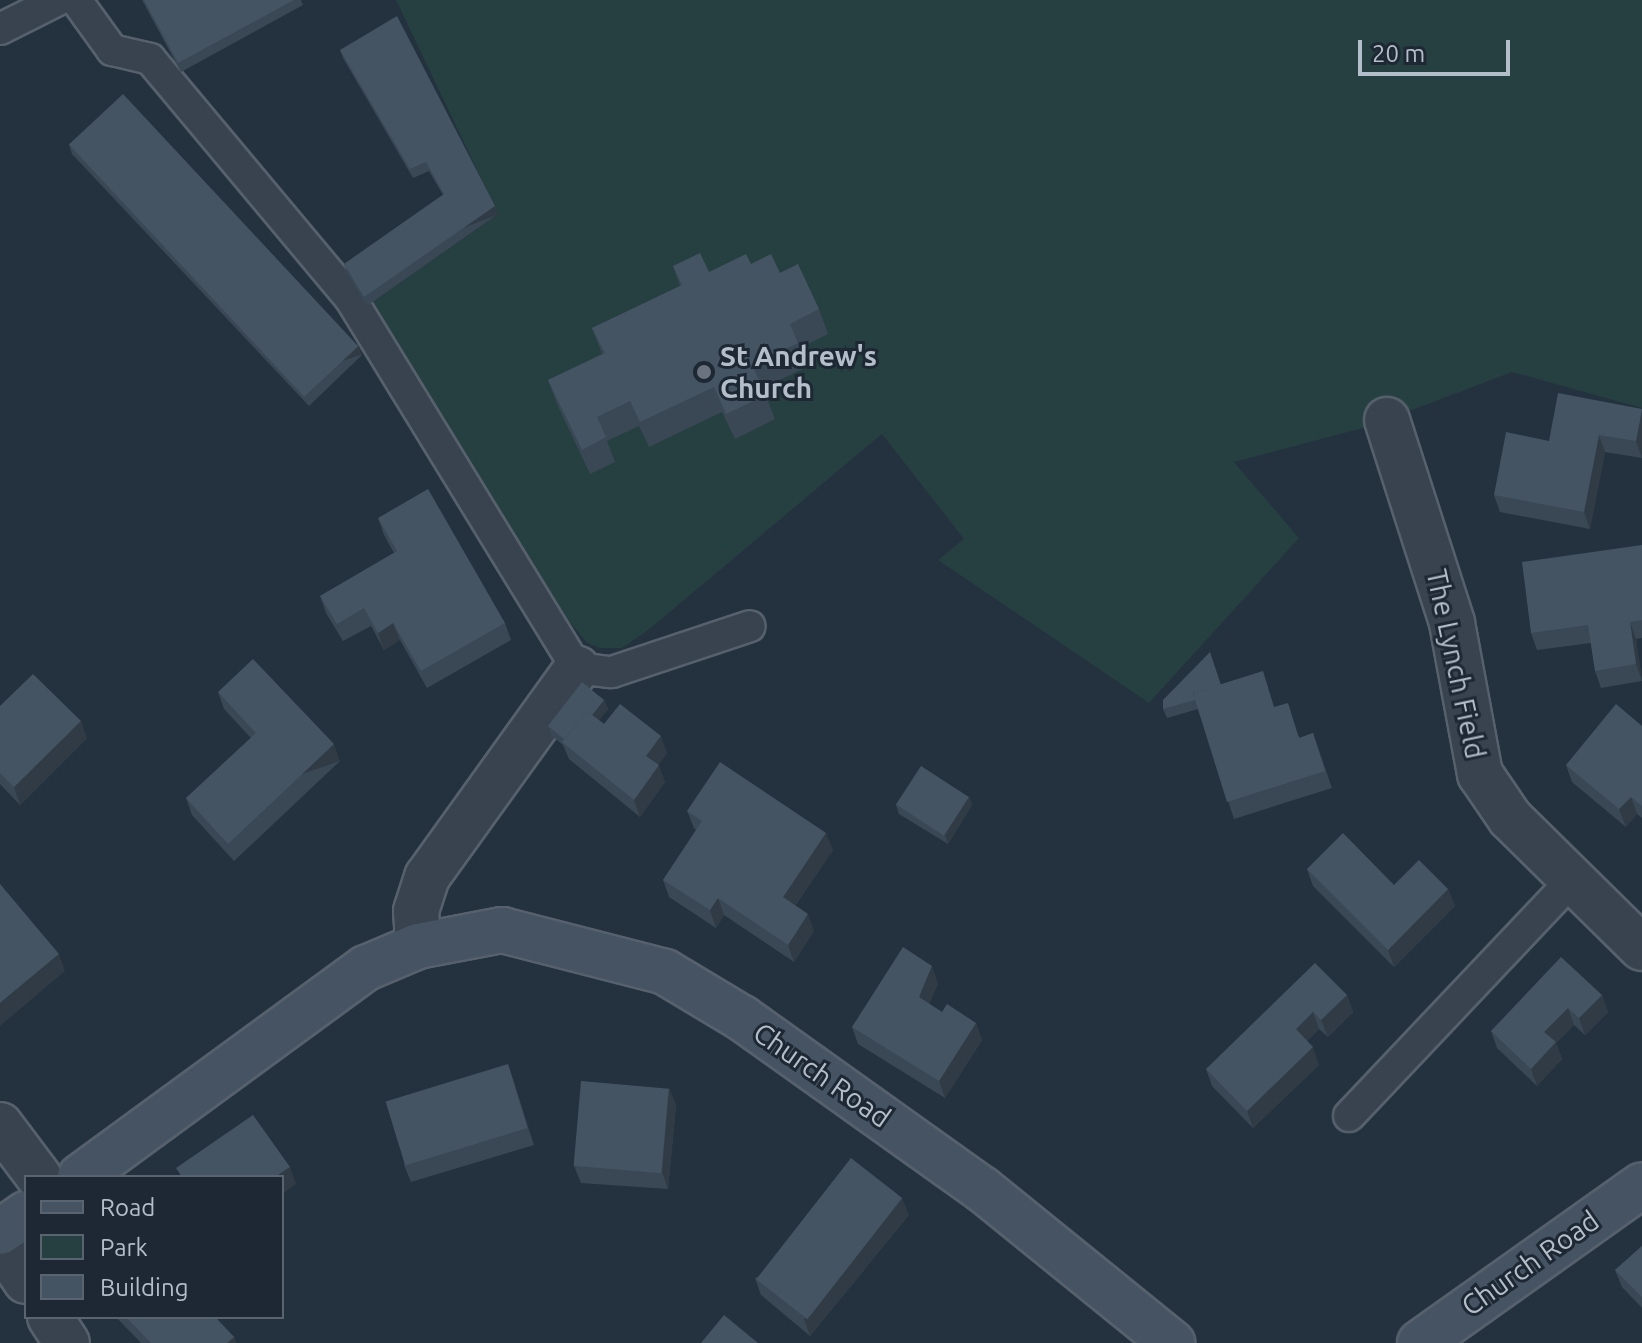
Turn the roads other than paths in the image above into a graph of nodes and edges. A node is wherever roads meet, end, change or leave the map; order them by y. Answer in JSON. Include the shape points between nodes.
{"nodes":[{"id":1,"x":58,"y":0,"type":"edge"},
{"id":2,"x":76,"y":0,"type":"edge"},
{"id":3,"x":0,"y":29,"type":"edge"},
{"id":4,"x":1387,"y":420,"type":"dead end"},
{"id":5,"x":750,"y":626,"type":"dead end"},
{"id":6,"x":577,"y":668,"type":"junction"},
{"id":7,"x":1572,"y":880,"type":"junction"},
{"id":8,"x":418,"y":946,"type":"junction"},
{"id":9,"x":1642,"y":948,"type":"edge"},
{"id":10,"x":1349,"y":1116,"type":"dead end"},
{"id":11,"x":0,"y":1125,"type":"edge"},
{"id":12,"x":38,"y":1175,"type":"edge"},
{"id":13,"x":83,"y":1175,"type":"edge"},
{"id":14,"x":1642,"y":1185,"type":"edge"},
{"id":15,"x":24,"y":1215,"type":"edge"},
{"id":16,"x":0,"y":1232,"type":"edge"},
{"id":17,"x":0,"y":1243,"type":"edge"},
{"id":18,"x":24,"y":1278,"type":"edge"},
{"id":19,"x":51,"y":1319,"type":"edge"},
{"id":20,"x":67,"y":1343,"type":"edge"},
{"id":21,"x":1172,"y":1343,"type":"edge"},
{"id":22,"x":1420,"y":1343,"type":"edge"}],
"edges":[{"from":1,"to":3,"type":"lane"},
{"from":2,"to":6,"type":"lane","via":[[112,50],[150,59],[350,298]]},
{"from":4,"to":7,"type":"street","name":"The Lynch Field","via":[[1452,623],[1480,774],[1502,809]]},
{"from":5,"to":6,"type":"lane","via":[[612,672]]},
{"from":6,"to":8,"type":"street","via":[[427,877],[416,911]]},
{"from":7,"to":9,"type":"street","name":"The Lynch Field"},
{"from":7,"to":10,"type":"lane"},
{"from":8,"to":13,"type":"street","name":"Church Road","via":[[366,968],[304,1008]]},
{"from":8,"to":21,"type":"street","name":"Church Road","via":[[502,930],[665,972],[742,1018],[982,1189]]},
{"from":11,"to":12,"type":"street"},
{"from":14,"to":22,"type":"street","name":"Church Road"},
{"from":15,"to":16,"type":"street"},
{"from":17,"to":18,"type":"street"},
{"from":19,"to":20,"type":"street"}]}
